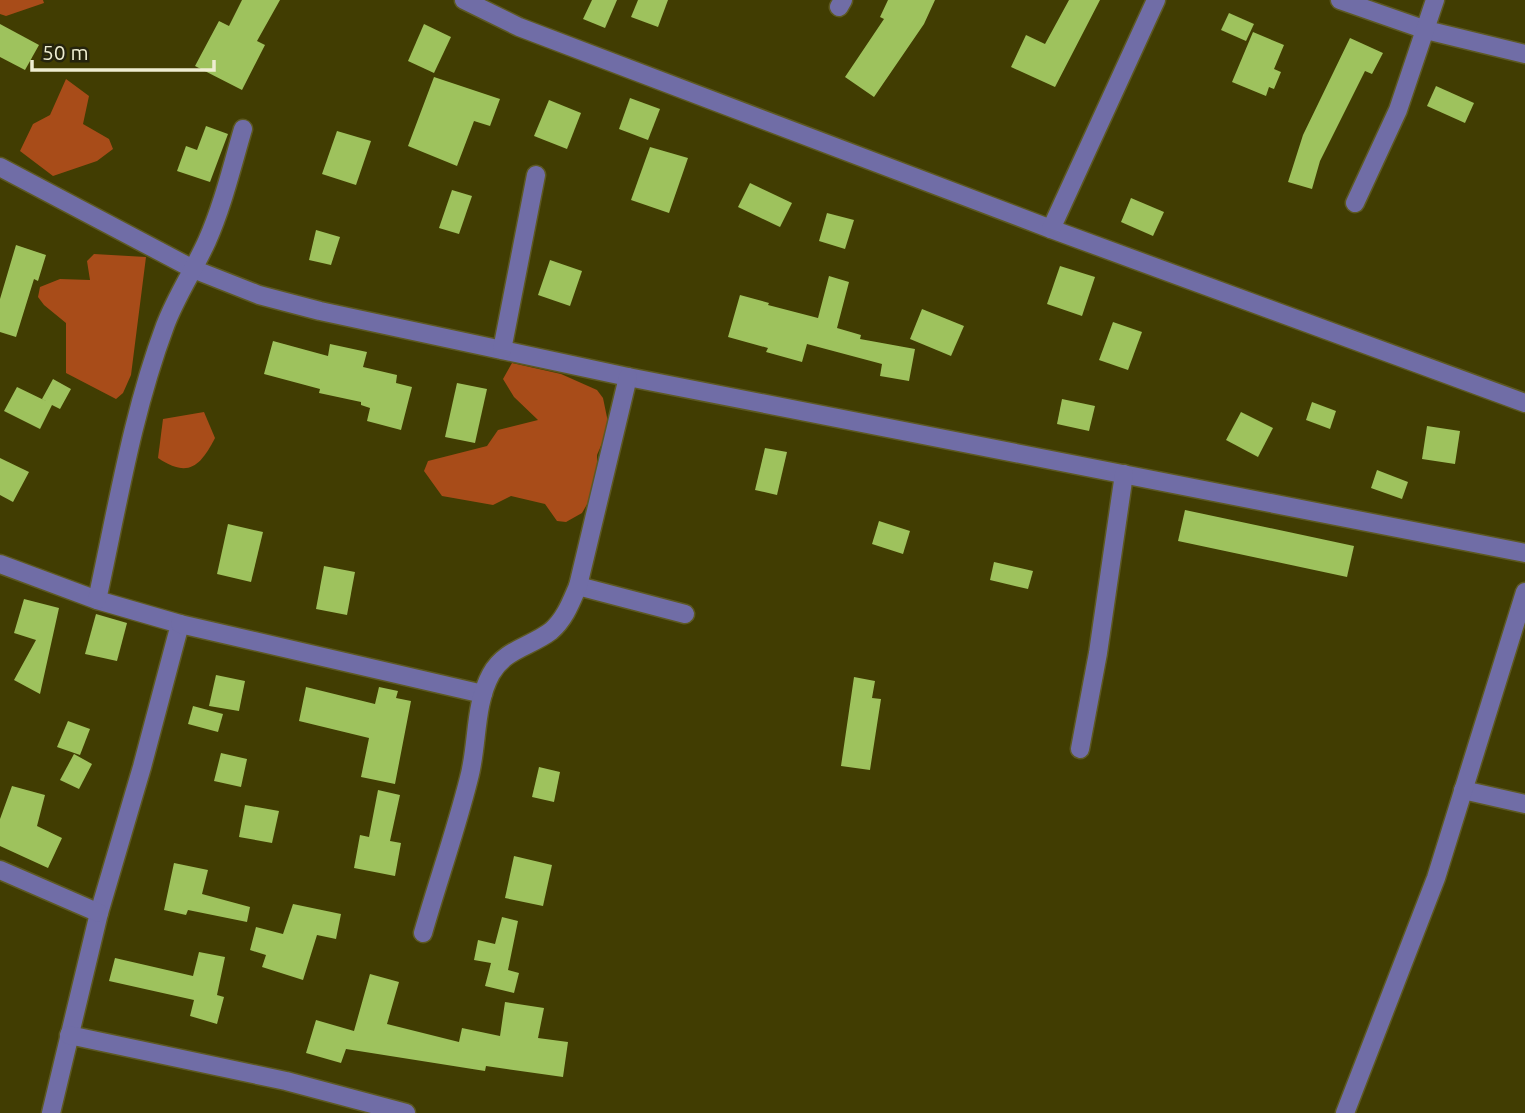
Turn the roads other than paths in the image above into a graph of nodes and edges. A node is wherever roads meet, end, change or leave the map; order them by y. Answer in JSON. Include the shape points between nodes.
{"nodes":[{"id":1,"x":464,"y":0,"type":"edge"},
{"id":2,"x":1156,"y":0,"type":"edge"},
{"id":3,"x":1340,"y":0,"type":"edge"},
{"id":4,"x":1435,"y":0,"type":"edge"},
{"id":5,"x":1426,"y":30,"type":"junction"},
{"id":6,"x":1525,"y":54,"type":"edge"},
{"id":7,"x":243,"y":129,"type":"dead end"},
{"id":8,"x":0,"y":167,"type":"edge"},
{"id":9,"x":536,"y":174,"type":"dead end"},
{"id":10,"x":1355,"y":203,"type":"dead end"},
{"id":11,"x":1051,"y":229,"type":"junction"},
{"id":12,"x":193,"y":269,"type":"junction"},
{"id":13,"x":502,"y":349,"type":"junction"},
{"id":14,"x":628,"y":377,"type":"junction"},
{"id":15,"x":1525,"y":403,"type":"edge"},
{"id":16,"x":1124,"y":474,"type":"junction"},
{"id":17,"x":1525,"y":553,"type":"edge"},
{"id":18,"x":0,"y":564,"type":"edge"},
{"id":19,"x":578,"y":586,"type":"junction"},
{"id":20,"x":1525,"y":592,"type":"edge"},
{"id":21,"x":97,"y":600,"type":"junction"},
{"id":22,"x":685,"y":614,"type":"dead end"},
{"id":23,"x":180,"y":624,"type":"junction"},
{"id":24,"x":483,"y":694,"type":"junction"},
{"id":25,"x":1080,"y":749,"type":"dead end"},
{"id":26,"x":1463,"y":790,"type":"junction"},
{"id":27,"x":1525,"y":804,"type":"edge"},
{"id":28,"x":0,"y":870,"type":"edge"},
{"id":29,"x":99,"y":913,"type":"junction"},
{"id":30,"x":423,"y":933,"type":"dead end"},
{"id":31,"x":69,"y":1035,"type":"junction"},
{"id":32,"x":51,"y":1113,"type":"edge"},
{"id":33,"x":406,"y":1113,"type":"edge"},
{"id":34,"x":1345,"y":1113,"type":"edge"}],
"edges":[{"from":1,"to":11,"type":"street","via":[[519,27]]},
{"from":2,"to":11,"type":"street"},
{"from":3,"to":5,"type":"street"},
{"from":4,"to":5,"type":"street"},
{"from":5,"to":6,"type":"street"},
{"from":5,"to":10,"type":"street","via":[[1398,110]]},
{"from":7,"to":12,"type":"street","via":[[217,218]]},
{"from":8,"to":12,"type":"street"},
{"from":9,"to":13,"type":"street"},
{"from":11,"to":15,"type":"street"},
{"from":12,"to":13,"type":"street","via":[[259,295]]},
{"from":12,"to":21,"type":"street","via":[[178,293],[148,378]]},
{"from":13,"to":14,"type":"street"},
{"from":14,"to":16,"type":"street"},
{"from":14,"to":19,"type":"street"},
{"from":16,"to":17,"type":"street"},
{"from":16,"to":25,"type":"street"},
{"from":18,"to":21,"type":"street"},
{"from":19,"to":22,"type":"street"},
{"from":19,"to":24,"type":"street","via":[[564,617],[538,639],[508,654]]},
{"from":20,"to":26,"type":"street"},
{"from":21,"to":23,"type":"street"},
{"from":23,"to":24,"type":"street"},
{"from":23,"to":29,"type":"street"},
{"from":24,"to":30,"type":"street","via":[[470,777]]},
{"from":26,"to":27,"type":"street"},
{"from":26,"to":34,"type":"street","via":[[1436,878]]},
{"from":28,"to":29,"type":"street"},
{"from":29,"to":31,"type":"street"},
{"from":31,"to":32,"type":"street"},
{"from":31,"to":33,"type":"street","via":[[286,1081]]}]}
